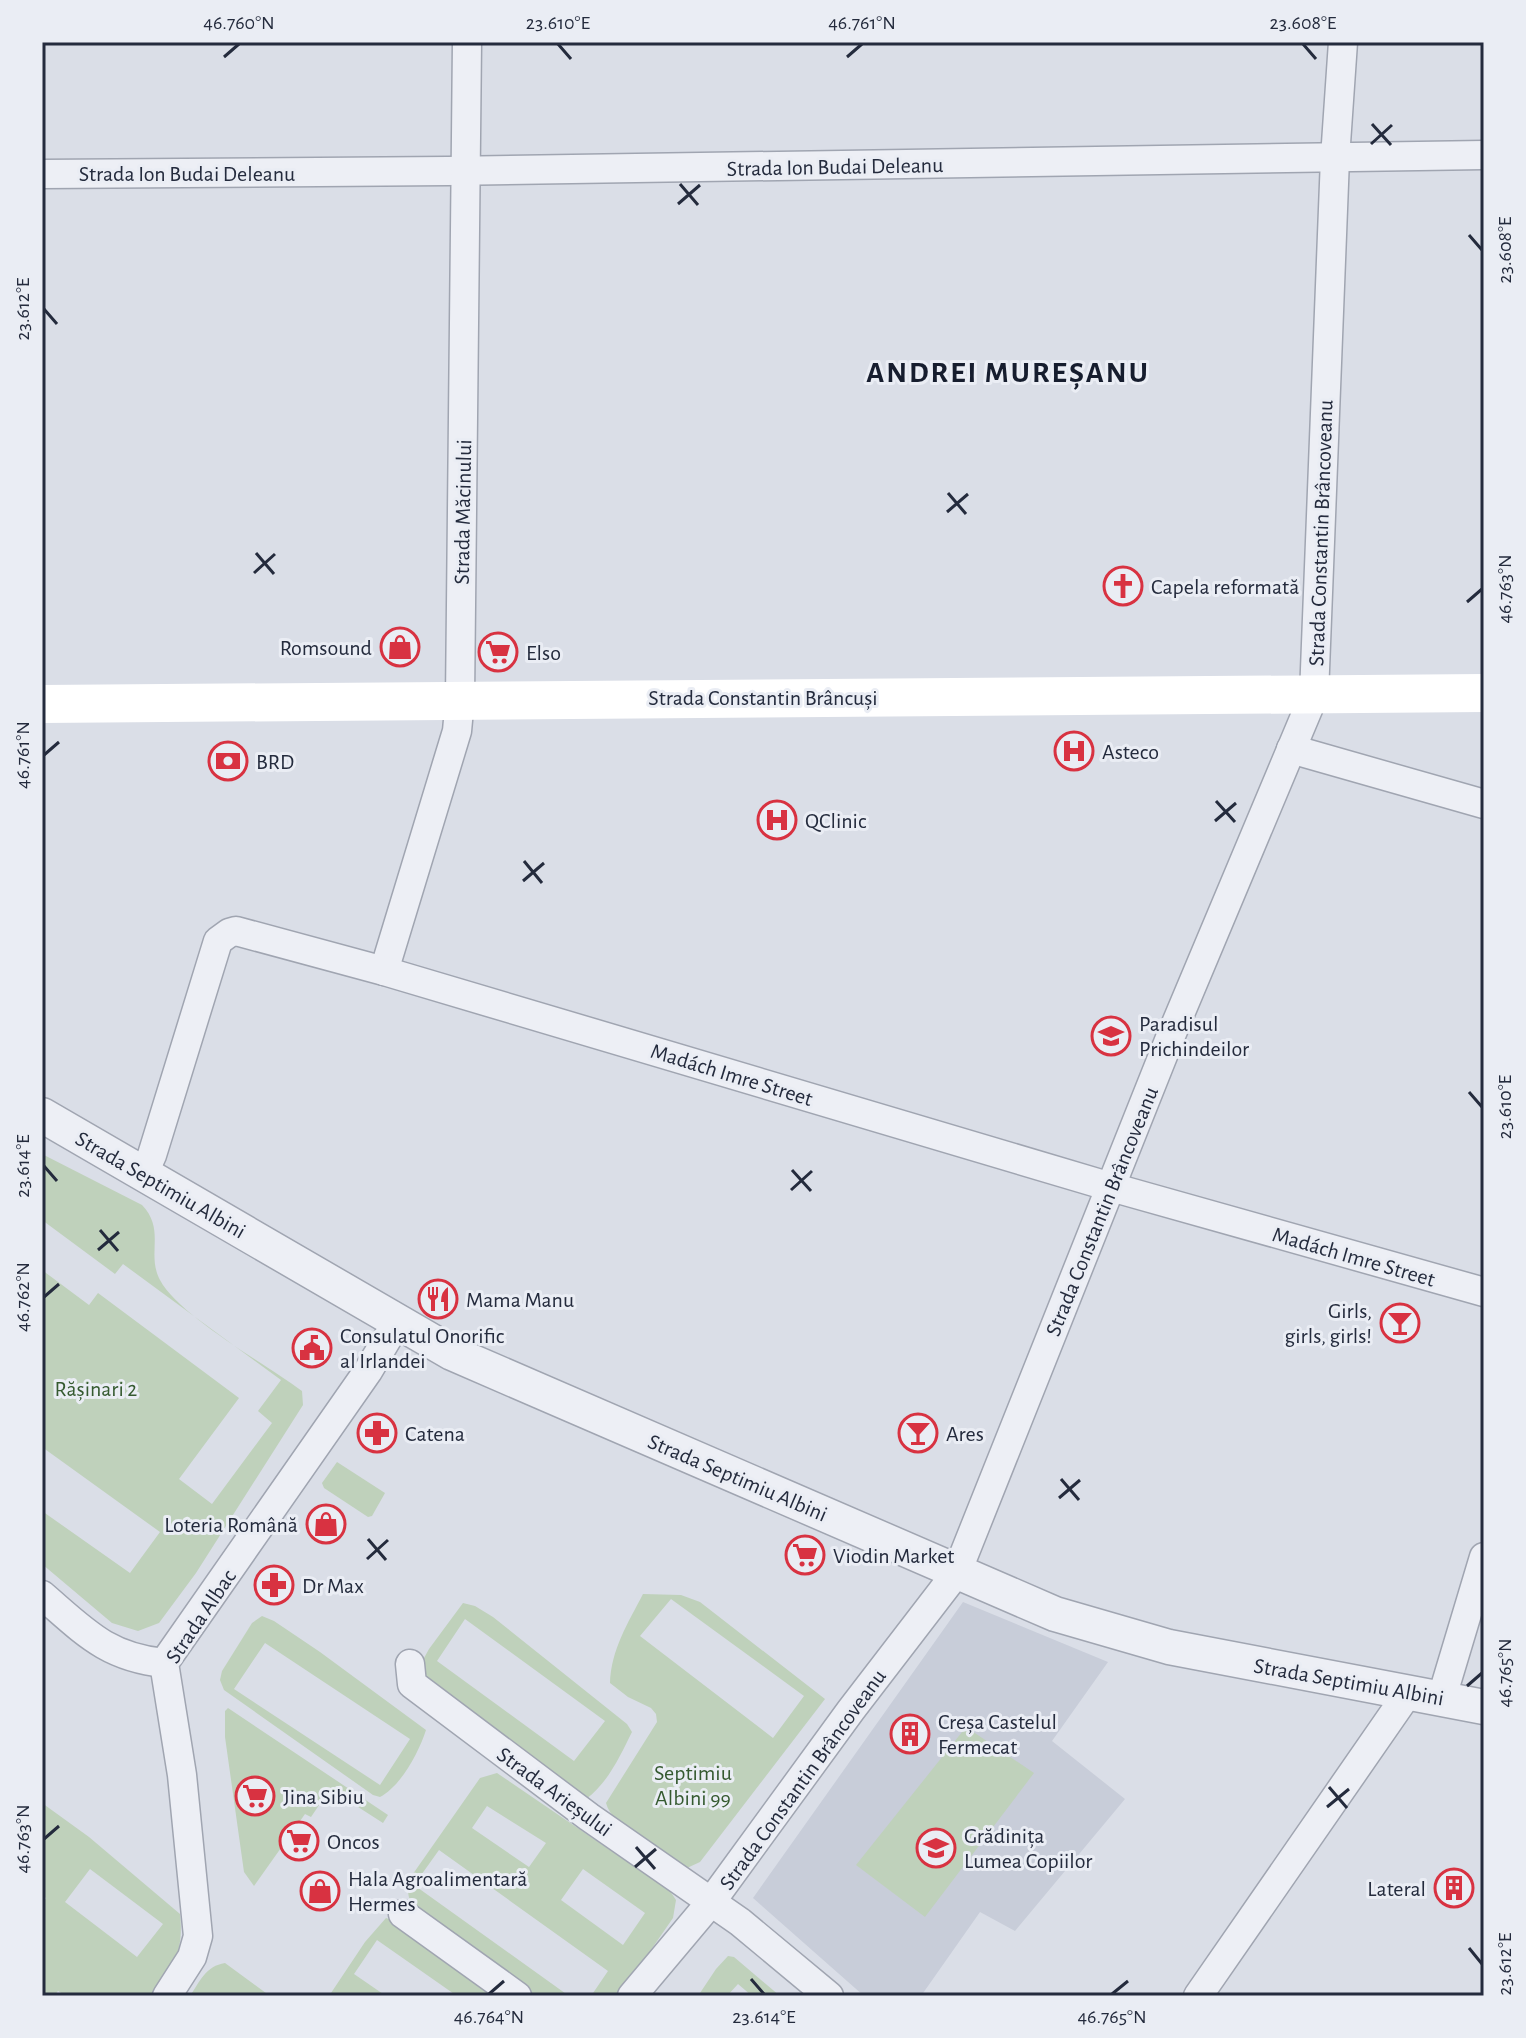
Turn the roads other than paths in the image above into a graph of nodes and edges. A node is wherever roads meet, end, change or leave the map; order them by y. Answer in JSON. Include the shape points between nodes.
{"nodes":[{"id":1,"x":467,"y":42,"type":"edge"},
{"id":2,"x":1343,"y":42,"type":"edge"},
{"id":3,"x":1484,"y":155,"type":"edge"},
{"id":4,"x":1335,"y":158,"type":"junction"},
{"id":5,"x":466,"y":171,"type":"junction"},
{"id":6,"x":42,"y":174,"type":"edge"},
{"id":7,"x":1484,"y":693,"type":"edge"},
{"id":8,"x":1314,"y":695,"type":"junction"},
{"id":9,"x":460,"y":699,"type":"junction"},
{"id":10,"x":42,"y":704,"type":"edge"},
{"id":11,"x":1291,"y":749,"type":"junction"},
{"id":12,"x":1484,"y":804,"type":"edge"},
{"id":13,"x":384,"y":971,"type":"junction"},
{"id":14,"x":42,"y":1115,"type":"edge"},
{"id":15,"x":143,"y":1175,"type":"junction"},
{"id":16,"x":1111,"y":1187,"type":"junction"},
{"id":17,"x":1484,"y":1292,"type":"edge"},
{"id":18,"x":397,"y":1322,"type":"junction"},
{"id":19,"x":1484,"y":1557,"type":"edge"},
{"id":20,"x":957,"y":1572,"type":"junction"},
{"id":21,"x":42,"y":1595,"type":"edge"},
{"id":22,"x":164,"y":1663,"type":"junction"},
{"id":23,"x":410,"y":1664,"type":"dead end"},
{"id":24,"x":1408,"y":1693,"type":"junction"},
{"id":25,"x":1442,"y":1697,"type":"junction"},
{"id":26,"x":1484,"y":1707,"type":"edge"},
{"id":27,"x":711,"y":1902,"type":"junction"},
{"id":28,"x":403,"y":1914,"type":"dead end"},
{"id":29,"x":167,"y":1996,"type":"edge"},
{"id":30,"x":517,"y":1996,"type":"edge"},
{"id":31,"x":632,"y":1996,"type":"edge"},
{"id":32,"x":829,"y":1996,"type":"edge"},
{"id":33,"x":1198,"y":1996,"type":"edge"}],
"edges":[{"from":1,"to":5,"type":"street","name":"Strada Măcinului"},
{"from":2,"to":4,"type":"street","name":"Strada Constantin Brâncoveanu"},
{"from":3,"to":4,"type":"street","name":"Strada Ion Budai Deleanu"},
{"from":4,"to":5,"type":"street","name":"Strada Ion Budai Deleanu"},
{"from":4,"to":8,"type":"street","name":"Strada Constantin Brâncoveanu"},
{"from":5,"to":6,"type":"street","name":"Strada Ion Budai Deleanu"},
{"from":5,"to":9,"type":"street","name":"Strada Măcinului"},
{"from":7,"to":8,"type":"main road","name":"Strada Constantin Brâncuși"},
{"from":8,"to":9,"type":"main road","name":"Strada Constantin Brâncuși"},
{"from":8,"to":11,"type":"street","name":"Strada Constantin Brâncoveanu"},
{"from":9,"to":10,"type":"main road","name":"Strada Constantin Brâncuși"},
{"from":9,"to":13,"type":"street","name":"Strada Măcinului","via":[[457,731]]},
{"from":11,"to":12,"type":"street"},
{"from":11,"to":16,"type":"street","name":"Strada Constantin Brâncoveanu"},
{"from":13,"to":15,"type":"street","name":"Madách Imre Street","via":[[245,932],[222,937]]},
{"from":13,"to":16,"type":"street","name":"Madách Imre Street"},
{"from":14,"to":15,"type":"street","name":"Strada Septimiu Albini"},
{"from":15,"to":18,"type":"street","name":"Strada Septimiu Albini"},
{"from":16,"to":17,"type":"street","name":"Madách Imre Street"},
{"from":16,"to":20,"type":"street","name":"Strada Constantin Brâncoveanu"},
{"from":18,"to":20,"type":"street","name":"Strada Septimiu Albini","via":[[452,1353]]},
{"from":18,"to":22,"type":"street","name":"Strada Albac"},
{"from":19,"to":25,"type":"street"},
{"from":20,"to":24,"type":"street","name":"Strada Septimiu Albini","via":[[1055,1614],[1169,1647]]},
{"from":20,"to":27,"type":"street","name":"Strada Constantin Brâncoveanu"},
{"from":21,"to":22,"type":"street","via":[[101,1645],[136,1660]]},
{"from":22,"to":29,"type":"street","name":"Strada Albac","via":[[182,1775],[198,1936],[192,1957]]},
{"from":23,"to":27,"type":"street","name":"Strada Arieșului","via":[[412,1684]]},
{"from":24,"to":25,"type":"street","name":"Strada Septimiu Albini"},
{"from":24,"to":33,"type":"street"},
{"from":25,"to":26,"type":"street","name":"Strada Septimiu Albini"},
{"from":27,"to":31,"type":"street","name":"Strada Constantin Brâncoveanu"},
{"from":27,"to":32,"type":"street","name":"Strada Arieșului"},
{"from":28,"to":30,"type":"street"}]}
